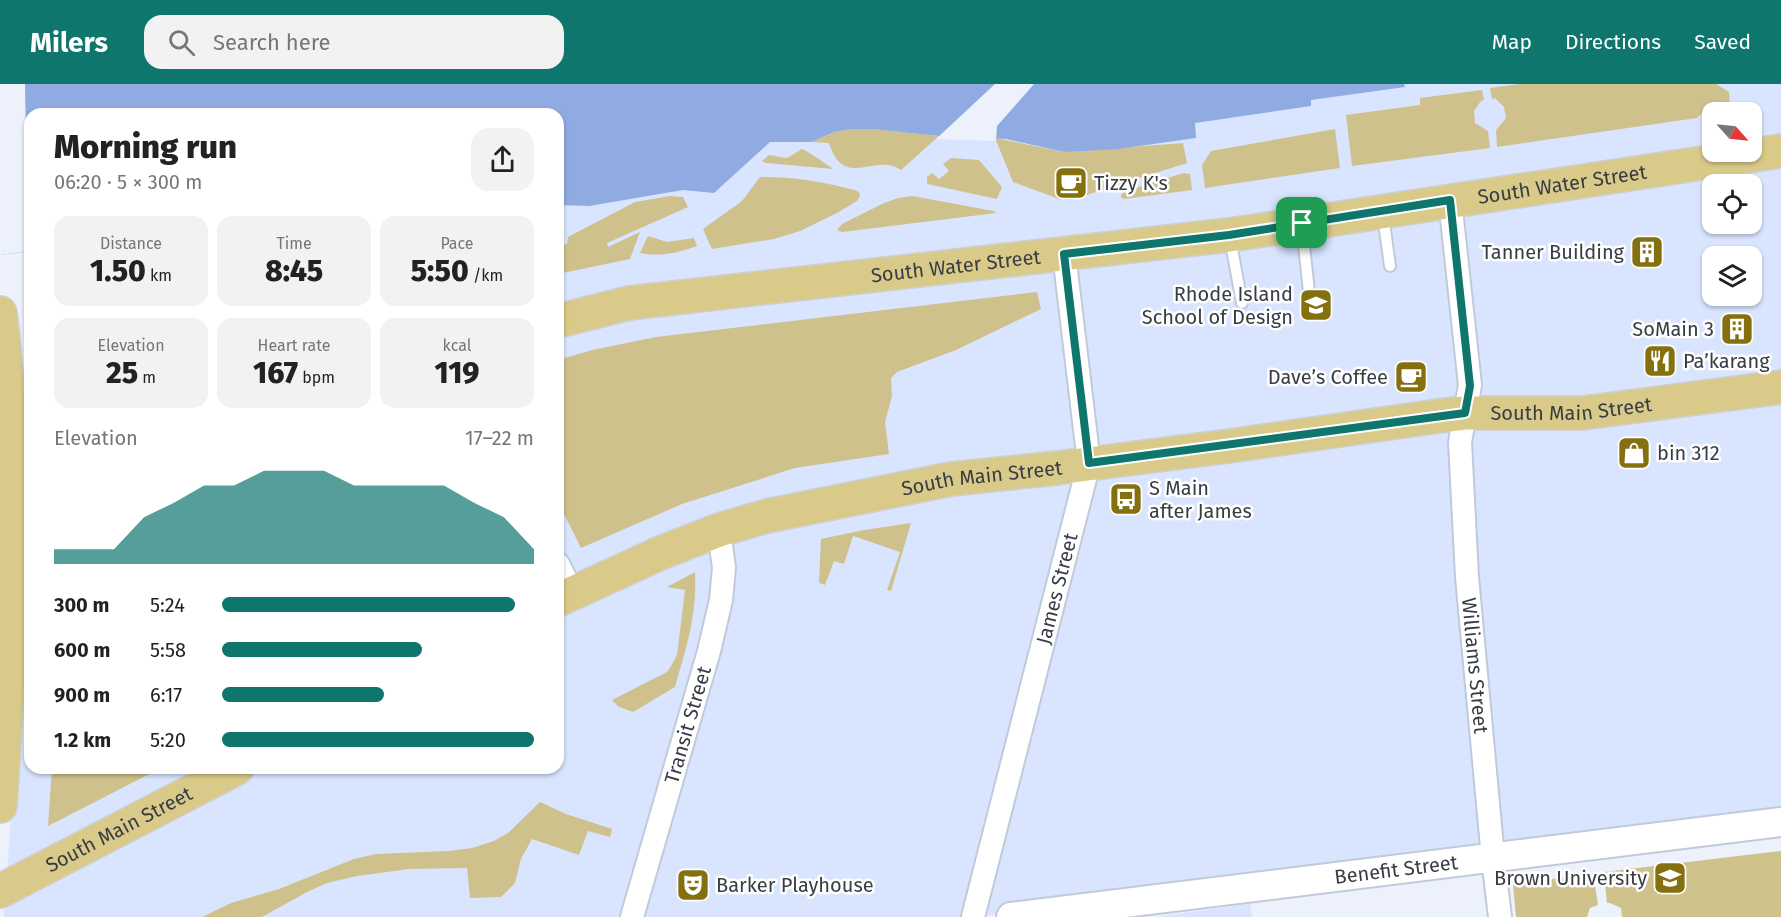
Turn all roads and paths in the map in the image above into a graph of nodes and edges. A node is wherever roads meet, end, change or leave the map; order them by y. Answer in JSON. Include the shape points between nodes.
{"nodes":[{"id":1,"x":1781,"y":151,"type":"edge"},
{"id":2,"x":1450,"y":200,"type":"junction"},
{"id":3,"x":1383,"y":212,"type":"junction"},
{"id":4,"x":1302,"y":223,"type":"junction"},
{"id":5,"x":1229,"y":235,"type":"junction"},
{"id":6,"x":1064,"y":254,"type":"junction"},
{"id":7,"x":1390,"y":266,"type":"dead end"},
{"id":8,"x":1309,"y":292,"type":"dead end"},
{"id":9,"x":1242,"y":303,"type":"dead end"},
{"id":10,"x":0,"y":313,"type":"edge"},
{"id":11,"x":564,"y":319,"type":"edge"},
{"id":12,"x":1781,"y":387,"type":"edge"},
{"id":13,"x":1465,"y":413,"type":"junction"},
{"id":14,"x":1089,"y":463,"type":"junction"},
{"id":15,"x":719,"y":530,"type":"junction"},
{"id":16,"x":564,"y":585,"type":"edge"},
{"id":17,"x":14,"y":588,"type":"edge"},
{"id":18,"x":225,"y":774,"type":"edge"},
{"id":19,"x":0,"y":806,"type":"edge"},
{"id":20,"x":1781,"y":822,"type":"edge"},
{"id":21,"x":1493,"y":858,"type":"junction"},
{"id":22,"x":0,"y":891,"type":"edge"},
{"id":23,"x":1040,"y":916,"type":"edge"},
{"id":24,"x":632,"y":917,"type":"edge"},
{"id":25,"x":973,"y":917,"type":"edge"},
{"id":26,"x":1011,"y":917,"type":"edge"},
{"id":27,"x":1500,"y":917,"type":"edge"}],
"edges":[{"from":1,"to":2,"type":"main road","name":"South Water Street"},
{"from":2,"to":3,"type":"main road","name":"South Water Street"},
{"from":2,"to":13,"type":"street","name":"Williams Street","via":[[1470,386]]},
{"from":3,"to":4,"type":"main road","name":"South Water Street"},
{"from":3,"to":7,"type":"lane"},
{"from":4,"to":5,"type":"main road","name":"South Water Street"},
{"from":4,"to":8,"type":"lane"},
{"from":5,"to":6,"type":"main road","name":"South Water Street"},
{"from":5,"to":9,"type":"lane"},
{"from":6,"to":11,"type":"main road","name":"South Water Street","via":[[629,303]]},
{"from":6,"to":14,"type":"street","name":"James Street"},
{"from":10,"to":17,"type":"main road","via":[[8,381]]},
{"from":12,"to":13,"type":"main road","name":"South Main Street","via":[[1583,413]]},
{"from":13,"to":14,"type":"main road","name":"South Main Street"},
{"from":13,"to":21,"type":"street","name":"Williams Street","via":[[1460,442],[1467,577]]},
{"from":14,"to":15,"type":"main road","name":"South Main Street","via":[[951,479],[767,516]]},
{"from":14,"to":25,"type":"street","name":"James Street"},
{"from":15,"to":16,"type":"main road","name":"South Main Street"},
{"from":15,"to":24,"type":"street","name":"Transit Street","via":[[724,568],[719,610]]},
{"from":17,"to":19,"type":"main road"},
{"from":18,"to":22,"type":"main road","name":"South Main Street"},
{"from":20,"to":21,"type":"street","name":"Benefit Street"},
{"from":21,"to":23,"type":"street","name":"Benefit Street"},
{"from":21,"to":27,"type":"street","name":"Williams Street"},
{"from":23,"to":26,"type":"street","name":"Benefit Street"}]}
